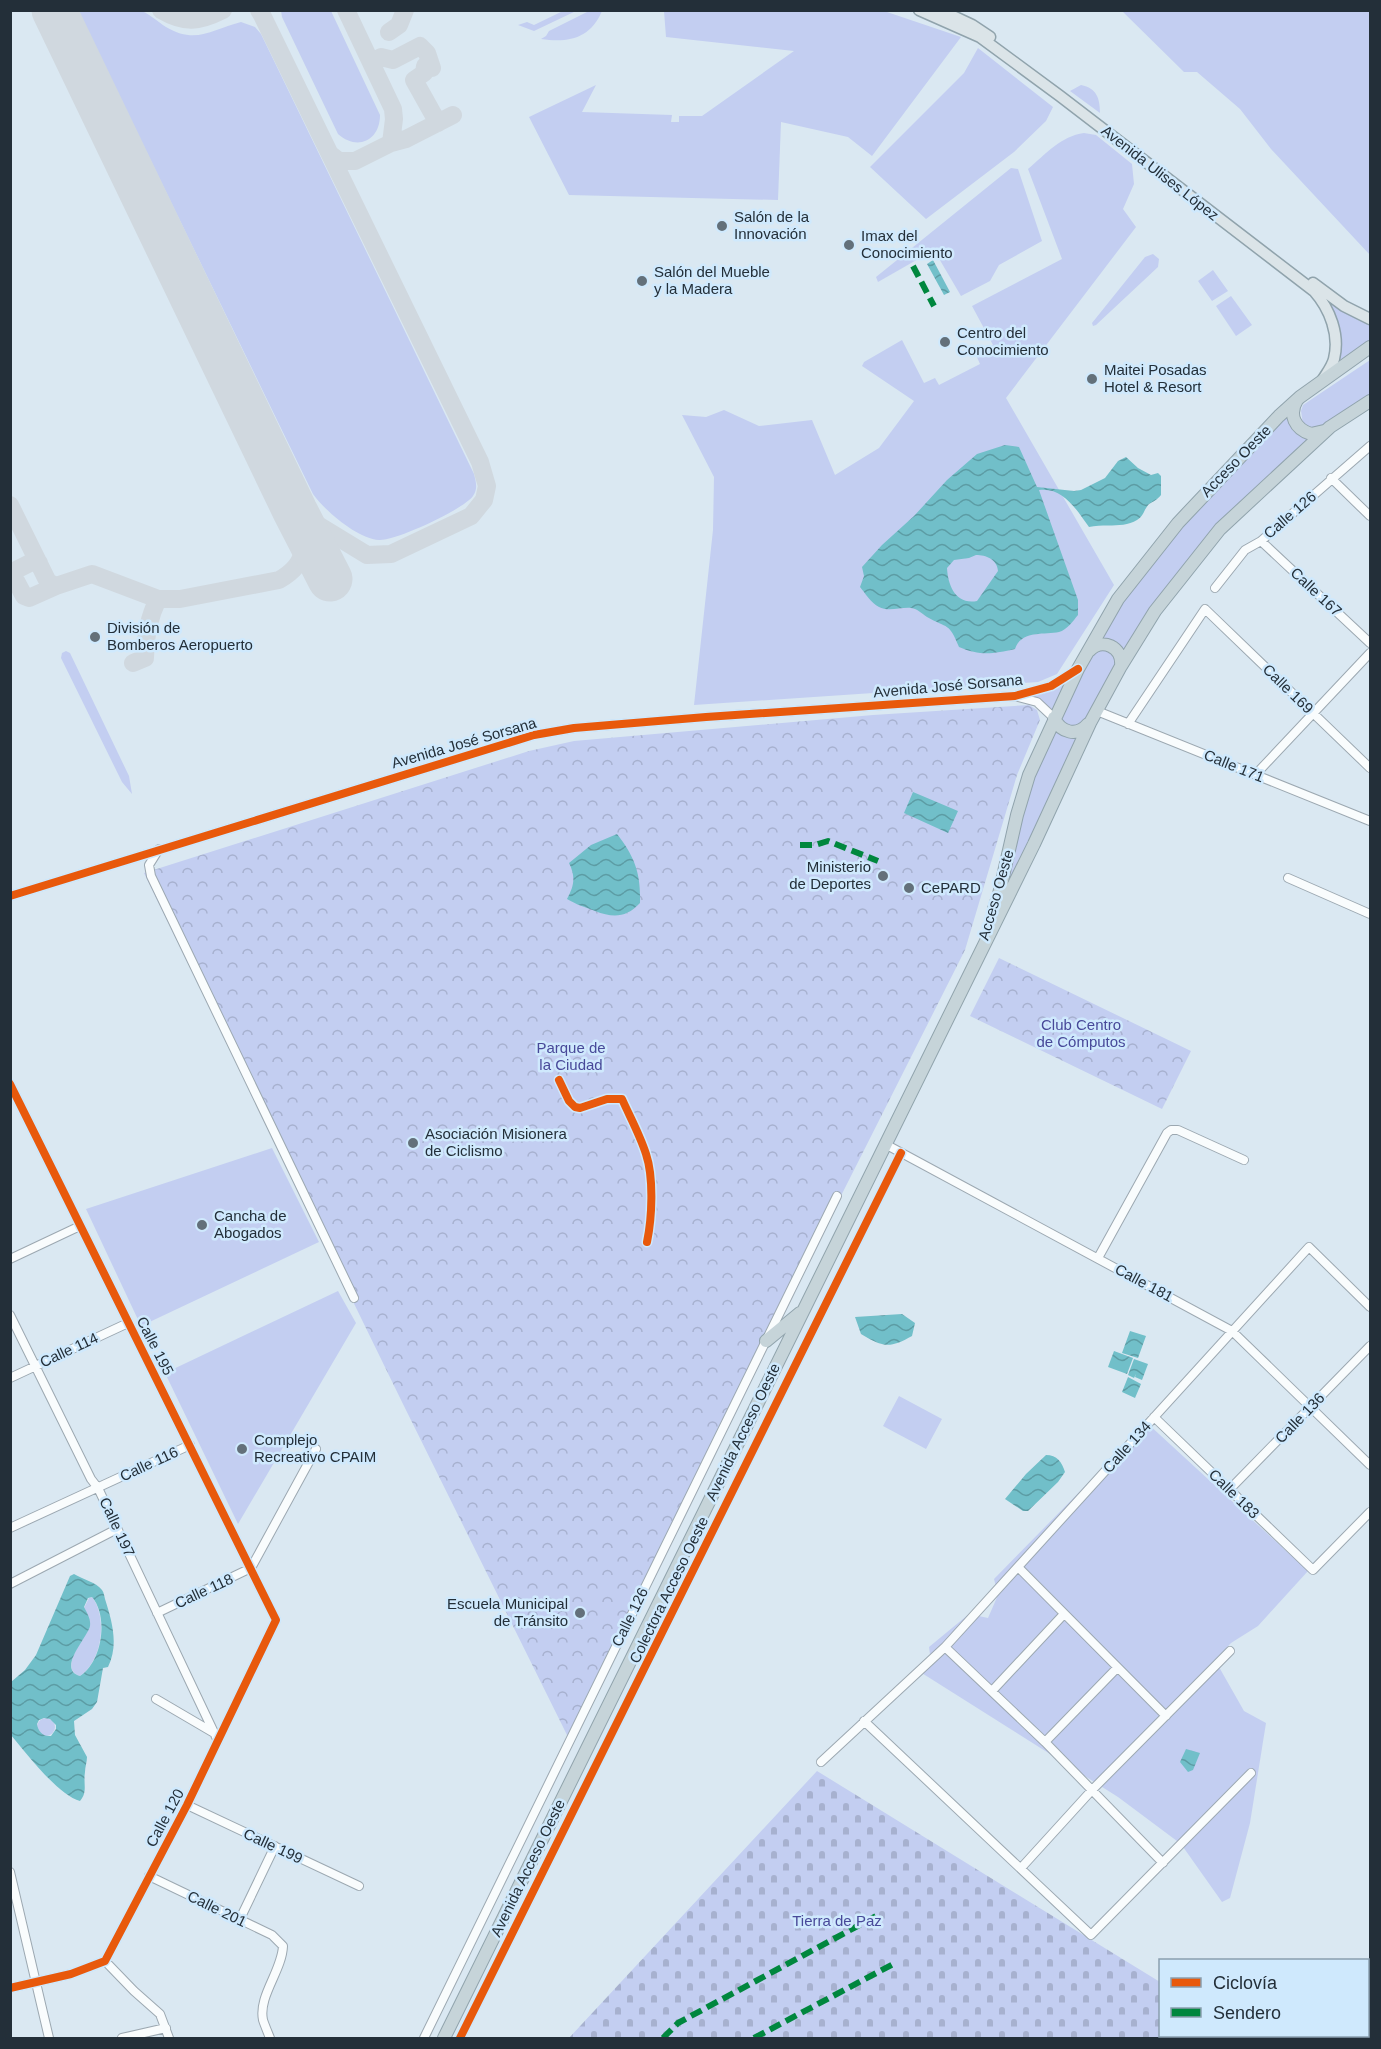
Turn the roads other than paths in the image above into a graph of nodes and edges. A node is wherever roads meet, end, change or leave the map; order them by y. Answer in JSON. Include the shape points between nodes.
{"nodes":[{"id":1,"x":919,"y":10,"type":"edge"},
{"id":2,"x":940,"y":10,"type":"edge"},
{"id":3,"x":1371,"y":319,"type":"edge"},
{"id":4,"x":1371,"y":347,"type":"edge"},
{"id":5,"x":1322,"y":381,"type":"junction"},
{"id":6,"x":1300,"y":397,"type":"junction"},
{"id":7,"x":1371,"y":401,"type":"edge"},
{"id":8,"x":1371,"y":408,"type":"edge"},
{"id":9,"x":1356,"y":411,"type":"junction"},
{"id":10,"x":1330,"y":427,"type":"junction"},
{"id":11,"x":1371,"y":446,"type":"edge"},
{"id":12,"x":1331,"y":478,"type":"junction"},
{"id":13,"x":1371,"y":516,"type":"edge"},
{"id":14,"x":1261,"y":540,"type":"junction"},
{"id":15,"x":1215,"y":588,"type":"dead end"},
{"id":16,"x":1371,"y":643,"type":"edge"},
{"id":17,"x":1089,"y":651,"type":"junction"},
{"id":18,"x":1371,"y":653,"type":"edge"},
{"id":19,"x":1121,"y":666,"type":"junction"},
{"id":20,"x":1078,"y":669,"type":"junction"},
{"id":21,"x":1015,"y":696,"type":"junction"},
{"id":22,"x":1097,"y":711,"type":"junction"},
{"id":23,"x":1314,"y":713,"type":"junction"},
{"id":24,"x":1054,"y":718,"type":"junction"},
{"id":25,"x":1089,"y":723,"type":"junction"},
{"id":26,"x":1128,"y":724,"type":"junction"},
{"id":27,"x":1371,"y":768,"type":"edge"},
{"id":28,"x":1256,"y":774,"type":"junction"},
{"id":29,"x":1371,"y":821,"type":"edge"},
{"id":30,"x":159,"y":849,"type":"junction"},
{"id":31,"x":1288,"y":878,"type":"dead end"},
{"id":32,"x":10,"y":896,"type":"edge"},
{"id":33,"x":1371,"y":914,"type":"edge"},
{"id":34,"x":978,"y":955,"type":"junction"},
{"id":35,"x":10,"y":1084,"type":"edge"},
{"id":36,"x":885,"y":1144,"type":"junction"},
{"id":37,"x":901,"y":1153,"type":"junction"},
{"id":38,"x":1245,"y":1160,"type":"dead end"},
{"id":39,"x":837,"y":1196,"type":"dead end"},
{"id":40,"x":80,"y":1226,"type":"junction"},
{"id":41,"x":1098,"y":1258,"type":"junction"},
{"id":42,"x":10,"y":1259,"type":"edge"},
{"id":43,"x":354,"y":1298,"type":"dead end"},
{"id":44,"x":1371,"y":1307,"type":"edge"},
{"id":45,"x":804,"y":1310,"type":"junction"},
{"id":46,"x":10,"y":1315,"type":"edge"},
{"id":47,"x":128,"y":1323,"type":"junction"},
{"id":48,"x":1232,"y":1331,"type":"junction"},
{"id":49,"x":766,"y":1341,"type":"junction"},
{"id":50,"x":1371,"y":1346,"type":"edge"},
{"id":51,"x":36,"y":1366,"type":"junction"},
{"id":52,"x":10,"y":1378,"type":"edge"},
{"id":53,"x":1311,"y":1407,"type":"junction"},
{"id":54,"x":1154,"y":1417,"type":"junction"},
{"id":55,"x":190,"y":1445,"type":"junction"},
{"id":56,"x":316,"y":1449,"type":"dead end"},
{"id":57,"x":1371,"y":1465,"type":"edge"},
{"id":58,"x":98,"y":1488,"type":"junction"},
{"id":59,"x":1229,"y":1490,"type":"junction"},
{"id":60,"x":1371,"y":1512,"type":"edge"},
{"id":61,"x":10,"y":1528,"type":"edge"},
{"id":62,"x":117,"y":1529,"type":"junction"},
{"id":63,"x":1018,"y":1567,"type":"junction"},
{"id":64,"x":251,"y":1568,"type":"junction"},
{"id":65,"x":10,"y":1584,"type":"edge"},
{"id":66,"x":157,"y":1613,"type":"junction"},
{"id":67,"x":1064,"y":1614,"type":"junction"},
{"id":68,"x":276,"y":1620,"type":"joint"},
{"id":69,"x":945,"y":1647,"type":"junction"},
{"id":70,"x":1230,"y":1651,"type":"dead end"},
{"id":71,"x":1117,"y":1668,"type":"junction"},
{"id":72,"x":992,"y":1691,"type":"junction"},
{"id":73,"x":156,"y":1699,"type":"dead end"},
{"id":74,"x":1166,"y":1716,"type":"junction"},
{"id":75,"x":864,"y":1721,"type":"junction"},
{"id":76,"x":216,"y":1738,"type":"junction"},
{"id":77,"x":1045,"y":1742,"type":"junction"},
{"id":78,"x":821,"y":1762,"type":"dead end"},
{"id":79,"x":1251,"y":1773,"type":"dead end"},
{"id":80,"x":1092,"y":1790,"type":"junction"},
{"id":81,"x":187,"y":1805,"type":"junction"},
{"id":82,"x":274,"y":1846,"type":"junction"},
{"id":83,"x":1163,"y":1863,"type":"junction"},
{"id":84,"x":1021,"y":1868,"type":"junction"},
{"id":85,"x":10,"y":1872,"type":"edge"},
{"id":86,"x":149,"y":1876,"type":"junction"},
{"id":87,"x":359,"y":1886,"type":"dead end"},
{"id":88,"x":15,"y":1909,"type":"edge"},
{"id":89,"x":240,"y":1919,"type":"junction"},
{"id":90,"x":105,"y":1961,"type":"junction"},
{"id":91,"x":36,"y":1982,"type":"junction"},
{"id":92,"x":10,"y":1988,"type":"edge"},
{"id":93,"x":166,"y":2028,"type":"junction"},
{"id":94,"x":49,"y":2038,"type":"edge"},
{"id":95,"x":122,"y":2038,"type":"edge"},
{"id":96,"x":169,"y":2038,"type":"edge"},
{"id":97,"x":270,"y":2038,"type":"edge"},
{"id":98,"x":424,"y":2038,"type":"edge"},
{"id":99,"x":444,"y":2038,"type":"edge"},
{"id":100,"x":460,"y":2038,"type":"edge"}],
"edges":[{"from":1,"to":5,"type":"main road","name":"Avenida Ulises López","via":[[980,38],[1314,291],[1329,314],[1335,336],[1334,360]]},
{"from":2,"to":3,"type":"main road","name":"Avenida Ulises López","via":[[983,31],[1344,306]]},
{"from":4,"to":5,"type":"highway","name":"Acceso Oeste"},
{"from":5,"to":6,"type":"highway","name":"Acceso Oeste"},
{"from":6,"to":10,"type":"highway","via":[[1293,409],[1299,428],[1318,434]]},
{"from":6,"to":17,"type":"highway","name":"Acceso Oeste","via":[[1178,523],[1118,599]]},
{"from":7,"to":9,"type":"highway","name":"Acceso Oeste"},
{"from":8,"to":9,"type":"street"},
{"from":9,"to":10,"type":"highway","name":"Acceso Oeste"},
{"from":10,"to":19,"type":"highway","name":"Acceso Oeste","via":[[1220,529],[1155,611]]},
{"from":11,"to":12,"type":"street","name":"Calle 126"},
{"from":12,"to":13,"type":"street"},
{"from":12,"to":14,"type":"street","name":"Calle 126"},
{"from":14,"to":15,"type":"street","name":"Calle 126","via":[[1245,550]]},
{"from":14,"to":16,"type":"street","name":"Calle 167"},
{"from":17,"to":19,"type":"highway","via":[[1103,644],[1113,647],[1120,655]]},
{"from":17,"to":20,"type":"highway","name":"Acceso Oeste"},
{"from":18,"to":23,"type":"street"},
{"from":19,"to":22,"type":"highway","name":"Acceso Oeste"},
{"from":20,"to":21,"type":"street","name":"Avenida José Sorsana","via":[[1051,687]]},
{"from":20,"to":24,"type":"highway","name":"Acceso Oeste"},
{"from":21,"to":24,"type":"street","name":"Avenida José Sorsana","via":[[1037,702]]},
{"from":21,"to":30,"type":"street","name":"Avenida José Sorsana","via":[[574,728],[534,735]]},
{"from":22,"to":25,"type":"highway","name":"Acceso Oeste"},
{"from":22,"to":26,"type":"street","name":"Calle 171"},
{"from":23,"to":26,"type":"street","name":"Calle 169","via":[[1205,609]]},
{"from":23,"to":27,"type":"street","name":"Calle 169"},
{"from":23,"to":28,"type":"street"},
{"from":24,"to":25,"type":"highway","via":[[1061,728],[1072,732]]},
{"from":24,"to":34,"type":"highway","name":"Acceso Oeste","via":[[1029,775],[999,894]]},
{"from":25,"to":34,"type":"highway","name":"Acceso Oeste"},
{"from":26,"to":28,"type":"street","name":"Calle 171"},
{"from":28,"to":29,"type":"street","name":"Calle 171"},
{"from":30,"to":32,"type":"street","name":"Avenida José Sorsana"},
{"from":30,"to":43,"type":"street","via":[[149,865],[151,876]]},
{"from":31,"to":33,"type":"street"},
{"from":34,"to":36,"type":"highway","name":"Avenida Acceso Oeste"},
{"from":35,"to":40,"type":"street","name":"Calle 195"},
{"from":36,"to":37,"type":"street","name":"Calle 181"},
{"from":36,"to":45,"type":"highway","name":"Avenida Acceso Oeste"},
{"from":37,"to":41,"type":"street","name":"Calle 181"},
{"from":37,"to":100,"type":"street","name":"Colectora Acceso Oeste"},
{"from":38,"to":41,"type":"street","via":[[1171,1130]]},
{"from":39,"to":49,"type":"street","name":"Calle 126"},
{"from":40,"to":42,"type":"street"},
{"from":40,"to":47,"type":"street","name":"Calle 195"},
{"from":41,"to":48,"type":"street","name":"Calle 181"},
{"from":44,"to":48,"type":"street","name":"Calle 134","via":[[1309,1247]]},
{"from":45,"to":49,"type":"highway"},
{"from":45,"to":99,"type":"highway","name":"Avenida Acceso Oeste"},
{"from":46,"to":51,"type":"street","name":"Calle 197"},
{"from":47,"to":51,"type":"street","name":"Calle 114"},
{"from":47,"to":55,"type":"street","name":"Calle 195"},
{"from":48,"to":53,"type":"street","name":"Calle 181"},
{"from":48,"to":54,"type":"street","name":"Calle 134"},
{"from":49,"to":98,"type":"street","name":"Calle 126"},
{"from":50,"to":53,"type":"street","name":"Calle 136"},
{"from":51,"to":52,"type":"street","name":"Calle 114"},
{"from":51,"to":58,"type":"street","name":"Calle 197"},
{"from":53,"to":57,"type":"street","name":"Calle 181"},
{"from":53,"to":59,"type":"street","name":"Calle 136"},
{"from":54,"to":59,"type":"street","name":"Calle 183"},
{"from":54,"to":63,"type":"street","name":"Calle 134"},
{"from":55,"to":58,"type":"street","name":"Calle 116"},
{"from":55,"to":64,"type":"street","name":"Calle 195"},
{"from":56,"to":64,"type":"street"},
{"from":58,"to":61,"type":"street","name":"Calle 116"},
{"from":58,"to":62,"type":"street","name":"Calle 197"},
{"from":59,"to":60,"type":"street","name":"Calle 183","via":[[1314,1570]]},
{"from":62,"to":65,"type":"street"},
{"from":62,"to":66,"type":"street","name":"Calle 197"},
{"from":63,"to":67,"type":"street"},
{"from":63,"to":69,"type":"street","name":"Calle 134"},
{"from":64,"to":66,"type":"street","name":"Calle 118"},
{"from":64,"to":68,"type":"street","name":"Calle 195"},
{"from":66,"to":76,"type":"street","name":"Calle 197"},
{"from":67,"to":71,"type":"street"},
{"from":67,"to":72,"type":"street"},
{"from":68,"to":76,"type":"street","name":"Calle 120"},
{"from":69,"to":72,"type":"street"},
{"from":69,"to":75,"type":"street","name":"Calle 134"},
{"from":70,"to":74,"type":"street"},
{"from":71,"to":74,"type":"street"},
{"from":71,"to":77,"type":"street"},
{"from":72,"to":77,"type":"street"},
{"from":73,"to":76,"type":"street"},
{"from":74,"to":80,"type":"street"},
{"from":75,"to":78,"type":"street","name":"Calle 134"},
{"from":75,"to":84,"type":"street"},
{"from":76,"to":81,"type":"street","name":"Calle 120"},
{"from":77,"to":80,"type":"street"},
{"from":79,"to":83,"type":"street"},
{"from":80,"to":83,"type":"street"},
{"from":80,"to":84,"type":"street"},
{"from":81,"to":82,"type":"street","name":"Calle 199"},
{"from":81,"to":86,"type":"street","name":"Calle 120"},
{"from":82,"to":87,"type":"street","name":"Calle 199"},
{"from":82,"to":89,"type":"street"},
{"from":83,"to":84,"type":"street","via":[[1091,1935]]},
{"from":85,"to":88,"type":"street"},
{"from":86,"to":89,"type":"street","name":"Calle 201"},
{"from":86,"to":90,"type":"street","name":"Calle 120"},
{"from":88,"to":91,"type":"street"},
{"from":89,"to":97,"type":"street","name":"Calle 201","via":[[272,1935],[283,1946],[265,2000],[263,2018]]},
{"from":90,"to":91,"type":"street"},
{"from":90,"to":93,"type":"street","via":[[160,2014]]},
{"from":91,"to":92,"type":"street"},
{"from":91,"to":94,"type":"street"},
{"from":93,"to":95,"type":"street"},
{"from":93,"to":96,"type":"street"}]}
